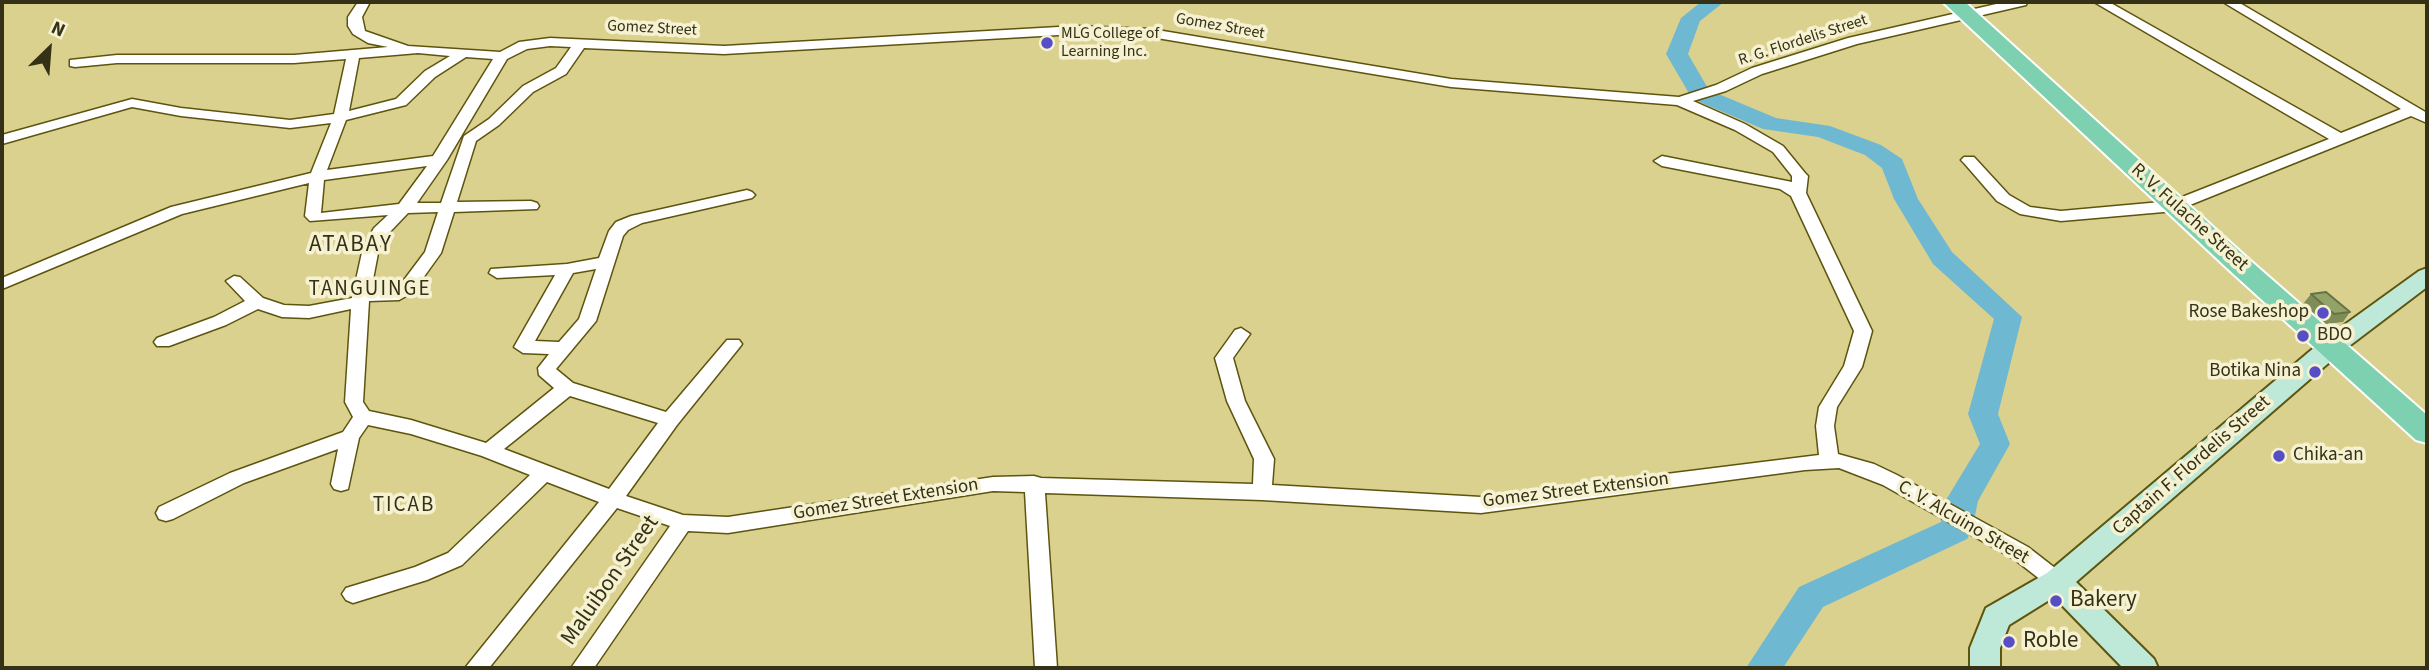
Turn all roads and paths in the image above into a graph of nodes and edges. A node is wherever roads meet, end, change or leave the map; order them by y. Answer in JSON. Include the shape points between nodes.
{"nodes":[{"id":1,"x":364,"y":2,"type":"edge"},
{"id":2,"x":2021,"y":2,"type":"edge"},
{"id":3,"x":2100,"y":2,"type":"edge"},
{"id":4,"x":2229,"y":2,"type":"edge"},
{"id":5,"x":1960,"y":8,"type":"edge"},
{"id":6,"x":581,"y":43,"type":"junction"},
{"id":7,"x":418,"y":49,"type":"junction"},
{"id":8,"x":462,"y":54,"type":"junction"},
{"id":9,"x":352,"y":56,"type":"junction"},
{"id":10,"x":502,"y":56,"type":"junction"},
{"id":11,"x":75,"y":63,"type":"dead end"},
{"id":12,"x":1681,"y":101,"type":"junction"},
{"id":13,"x":2412,"y":110,"type":"junction"},
{"id":14,"x":340,"y":117,"type":"junction"},
{"id":15,"x":2427,"y":119,"type":"edge"},
{"id":16,"x":2340,"y":139,"type":"junction"},
{"id":17,"x":2,"y":140,"type":"edge"},
{"id":18,"x":439,"y":160,"type":"junction"},
{"id":19,"x":1969,"y":160,"type":"dead end"},
{"id":20,"x":1662,"y":161,"type":"dead end"},
{"id":21,"x":317,"y":176,"type":"junction"},
{"id":22,"x":1798,"y":193,"type":"junction"},
{"id":23,"x":747,"y":195,"type":"dead end"},
{"id":24,"x":446,"y":206,"type":"junction"},
{"id":25,"x":531,"y":206,"type":"dead end"},
{"id":26,"x":2175,"y":206,"type":"junction"},
{"id":27,"x":403,"y":208,"type":"junction"},
{"id":28,"x":606,"y":262,"type":"junction"},
{"id":29,"x":567,"y":269,"type":"junction"},
{"id":30,"x":497,"y":272,"type":"dead end"},
{"id":31,"x":2427,"y":275,"type":"edge"},
{"id":32,"x":234,"y":281,"type":"dead end"},
{"id":33,"x":2,"y":284,"type":"edge"},
{"id":34,"x":361,"y":299,"type":"junction"},
{"id":35,"x":257,"y":302,"type":"junction"},
{"id":36,"x":1241,"y":334,"type":"dead end"},
{"id":37,"x":163,"y":341,"type":"dead end"},
{"id":38,"x":733,"y":344,"type":"dead end"},
{"id":39,"x":2331,"y":347,"type":"junction"},
{"id":40,"x":563,"y":348,"type":"junction"},
{"id":41,"x":567,"y":387,"type":"junction"},
{"id":42,"x":363,"y":416,"type":"junction"},
{"id":43,"x":670,"y":420,"type":"junction"},
{"id":44,"x":2427,"y":432,"type":"edge"},
{"id":45,"x":350,"y":437,"type":"junction"},
{"id":46,"x":489,"y":451,"type":"junction"},
{"id":47,"x":1829,"y":461,"type":"junction"},
{"id":48,"x":545,"y":471,"type":"junction"},
{"id":49,"x":1034,"y":483,"type":"junction"},
{"id":50,"x":341,"y":484,"type":"dead end"},
{"id":51,"x":1262,"y":492,"type":"junction"},
{"id":52,"x":613,"y":499,"type":"junction"},
{"id":53,"x":166,"y":513,"type":"dead end"},
{"id":54,"x":683,"y":523,"type":"junction"},
{"id":55,"x":2057,"y":581,"type":"junction"},
{"id":56,"x":353,"y":594,"type":"dead end"},
{"id":57,"x":476,"y":668,"type":"edge"},
{"id":58,"x":582,"y":668,"type":"edge"},
{"id":59,"x":1046,"y":668,"type":"edge"},
{"id":60,"x":1984,"y":668,"type":"edge"},
{"id":61,"x":2143,"y":668,"type":"edge"}],
"edges":[{"from":1,"to":7,"type":"street","via":[[355,17],[360,34]]},
{"from":2,"to":5,"type":"street","name":"R. G. Flordelis Street"},
{"from":3,"to":16,"type":"street"},
{"from":4,"to":13,"type":"street"},
{"from":5,"to":12,"type":"street","name":"R. G. Flordelis Street","via":[[1757,71]]},
{"from":5,"to":26,"type":"main road","name":"R. V. Fulache Street"},
{"from":6,"to":10,"type":"street","name":"Gomez Street","via":[[524,45]]},
{"from":6,"to":12,"type":"street","name":"Gomez Street","via":[[724,50],[1076,30],[1151,33],[1451,83]]},
{"from":6,"to":24,"type":"street","via":[[562,71],[528,89],[469,139]]},
{"from":7,"to":8,"type":"street"},
{"from":7,"to":9,"type":"street"},
{"from":8,"to":10,"type":"street"},
{"from":8,"to":14,"type":"street","via":[[430,74],[401,102]]},
{"from":9,"to":11,"type":"street"},
{"from":9,"to":14,"type":"street"},
{"from":10,"to":18,"type":"street"},
{"from":12,"to":22,"type":"street","via":[[1777,149],[1800,176]]},
{"from":13,"to":15,"type":"street"},
{"from":13,"to":16,"type":"street"},
{"from":14,"to":17,"type":"street","via":[[290,124],[132,103]]},
{"from":14,"to":21,"type":"street"},
{"from":16,"to":26,"type":"street"},
{"from":18,"to":21,"type":"street"},
{"from":18,"to":27,"type":"street"},
{"from":19,"to":26,"type":"street","via":[[2003,198],[2026,211],[2061,216]]},
{"from":20,"to":22,"type":"street","via":[[1785,185]]},
{"from":21,"to":27,"type":"street","via":[[316,218]]},
{"from":21,"to":33,"type":"street","via":[[177,210]]},
{"from":22,"to":47,"type":"street","via":[[1863,331],[1853,367],[1828,407]]},
{"from":23,"to":28,"type":"street","via":[[627,223],[618,230]]},
{"from":24,"to":25,"type":"street"},
{"from":24,"to":27,"type":"street"},
{"from":24,"to":34,"type":"street","via":[[433,253],[407,288],[399,294]]},
{"from":26,"to":39,"type":"main road","name":"R. V. Fulache Street"},
{"from":27,"to":34,"type":"street","via":[[371,248]]},
{"from":28,"to":29,"type":"street"},
{"from":28,"to":40,"type":"street","via":[[587,321]]},
{"from":29,"to":30,"type":"street"},
{"from":29,"to":40,"type":"street","via":[[523,347]]},
{"from":31,"to":39,"type":"street","name":"Captain F. Flordelis Street"},
{"from":32,"to":35,"type":"street"},
{"from":34,"to":35,"type":"street","via":[[309,312],[282,311]]},
{"from":34,"to":42,"type":"street","via":[[354,402]]},
{"from":35,"to":37,"type":"street"},
{"from":36,"to":51,"type":"street","via":[[1224,358],[1236,401],[1264,459]]},
{"from":38,"to":43,"type":"street"},
{"from":39,"to":44,"type":"main road","name":"R. V. Fulache Street"},
{"from":39,"to":55,"type":"street","name":"Captain F. Flordelis Street"},
{"from":40,"to":41,"type":"street","via":[[547,368],[548,374]]},
{"from":41,"to":43,"type":"street"},
{"from":41,"to":46,"type":"street"},
{"from":42,"to":45,"type":"street"},
{"from":42,"to":46,"type":"street","name":"Gomez Street Extension"},
{"from":43,"to":52,"type":"street"},
{"from":45,"to":50,"type":"street"},
{"from":45,"to":53,"type":"street","via":[[237,478]]},
{"from":46,"to":48,"type":"street","name":"Gomez Street Extension"},
{"from":47,"to":51,"type":"street","name":"Gomez Street Extension","via":[[1481,505]]},
{"from":47,"to":55,"type":"street","name":"C. V. Alcuino Street","via":[[1867,469],[2021,553]]},
{"from":48,"to":52,"type":"street","name":"Gomez Street Extension"},
{"from":48,"to":56,"type":"street","via":[[455,559],[421,575]]},
{"from":49,"to":51,"type":"street","name":"Gomez Street Extension"},
{"from":49,"to":54,"type":"street","name":"Gomez Street Extension","via":[[993,484],[728,524]]},
{"from":49,"to":59,"type":"street"},
{"from":52,"to":54,"type":"street","name":"Gomez Street Extension"},
{"from":52,"to":57,"type":"street"},
{"from":54,"to":58,"type":"street","name":"Maluibon Street"},
{"from":55,"to":60,"type":"street","name":"Captain F. Flordelis Street","via":[[1997,617],[1985,648]]},
{"from":55,"to":61,"type":"street","name":"C. V. Alcuino Street"}]}
